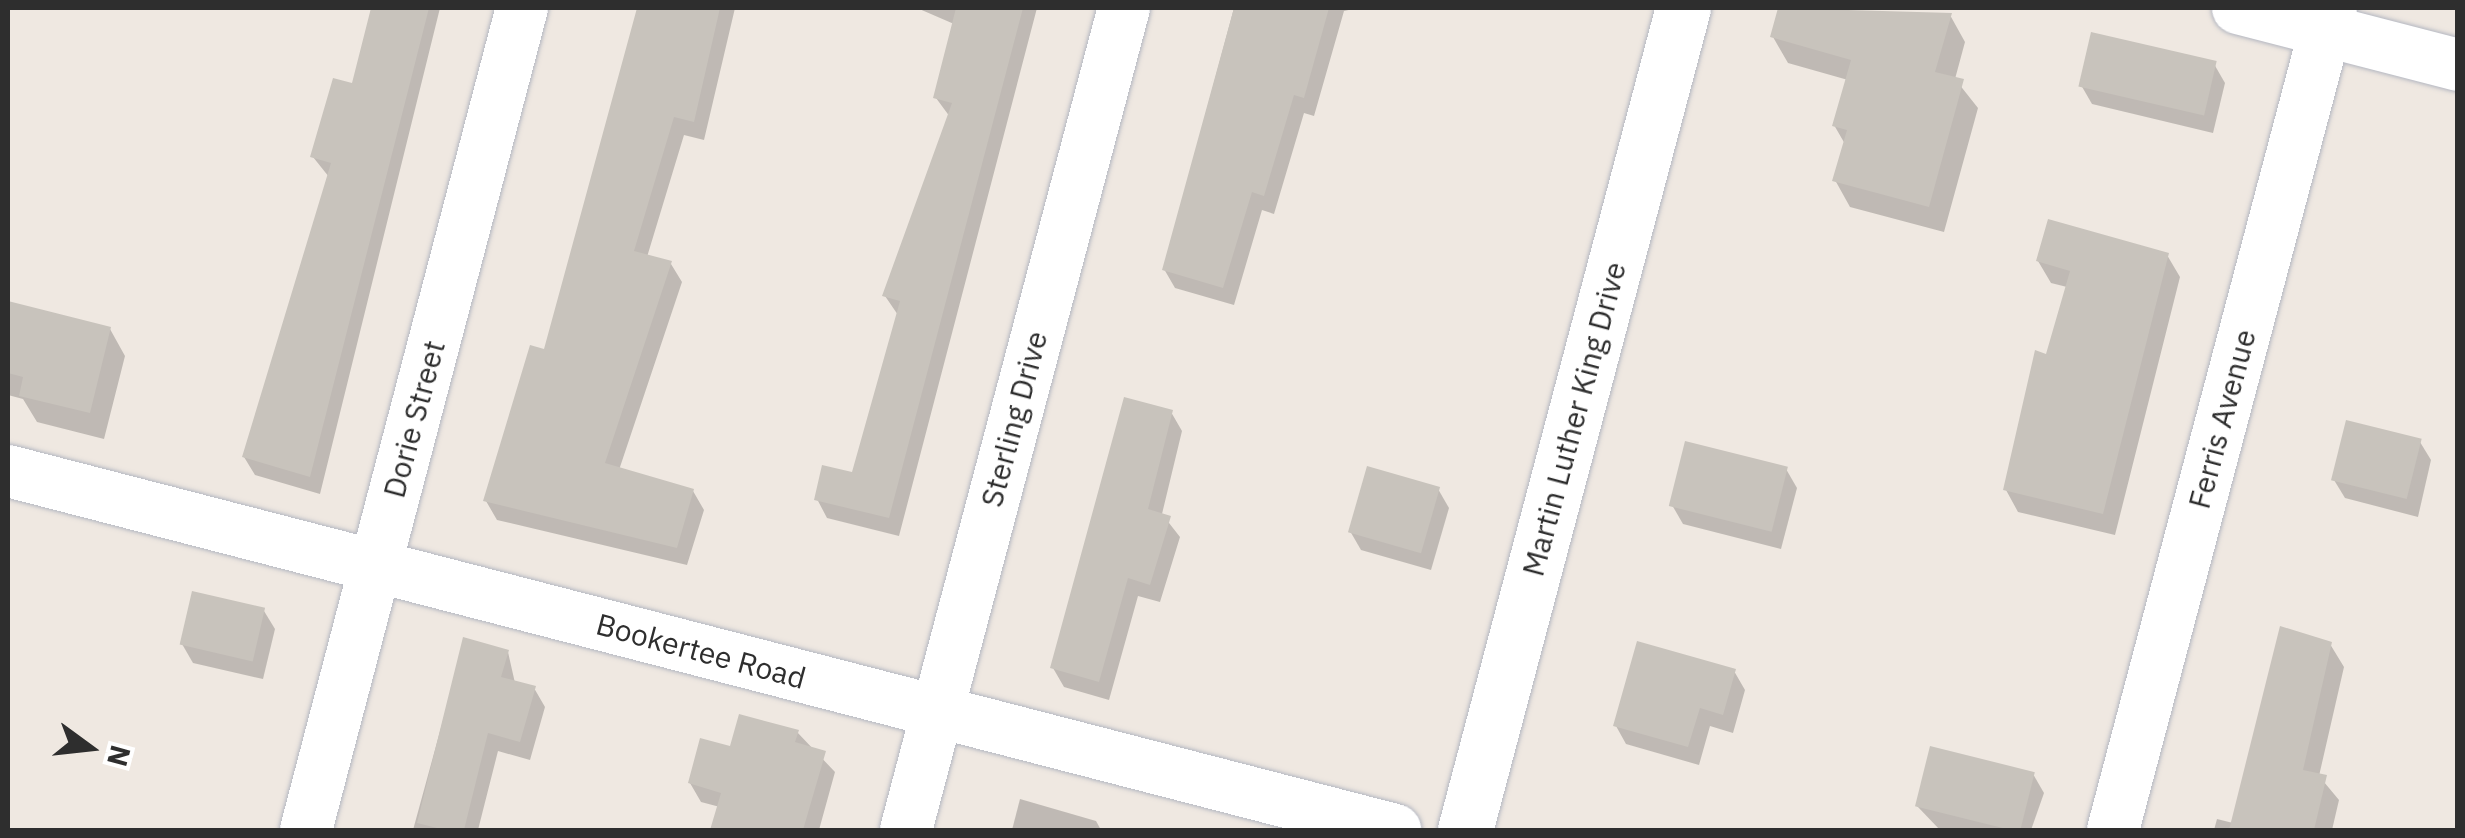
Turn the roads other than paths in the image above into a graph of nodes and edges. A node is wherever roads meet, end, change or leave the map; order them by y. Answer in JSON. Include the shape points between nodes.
{"nodes":[{"id":1,"x":522,"y":8,"type":"edge"},
{"id":2,"x":1124,"y":8,"type":"edge"},
{"id":3,"x":1683,"y":8,"type":"edge"},
{"id":4,"x":2238,"y":8,"type":"edge"},
{"id":5,"x":2328,"y":19,"type":"edge"},
{"id":6,"x":2458,"y":66,"type":"edge"},
{"id":7,"x":8,"y":470,"type":"edge"},
{"id":8,"x":375,"y":566,"type":"junction"},
{"id":9,"x":936,"y":713,"type":"junction"},
{"id":10,"x":306,"y":830,"type":"edge"},
{"id":11,"x":906,"y":830,"type":"edge"},
{"id":12,"x":1395,"y":830,"type":"edge"},
{"id":13,"x":1464,"y":830,"type":"edge"},
{"id":14,"x":2112,"y":830,"type":"edge"}],
"edges":[{"from":1,"to":8,"type":"street","name":"Dorie Street"},
{"from":2,"to":9,"type":"street","name":"Sterling Drive"},
{"from":3,"to":13,"type":"main road","name":"Martin Luther King Drive"},
{"from":4,"to":5,"type":"street"},
{"from":5,"to":6,"type":"street"},
{"from":5,"to":14,"type":"street","name":"Ferris Avenue"},
{"from":7,"to":8,"type":"street","name":"Bookertee Road"},
{"from":8,"to":9,"type":"street","name":"Bookertee Road"},
{"from":8,"to":10,"type":"street","name":"Dorie Street"},
{"from":9,"to":11,"type":"street","name":"Sterling Drive"},
{"from":9,"to":12,"type":"street","name":"Bookertee Road"}]}
